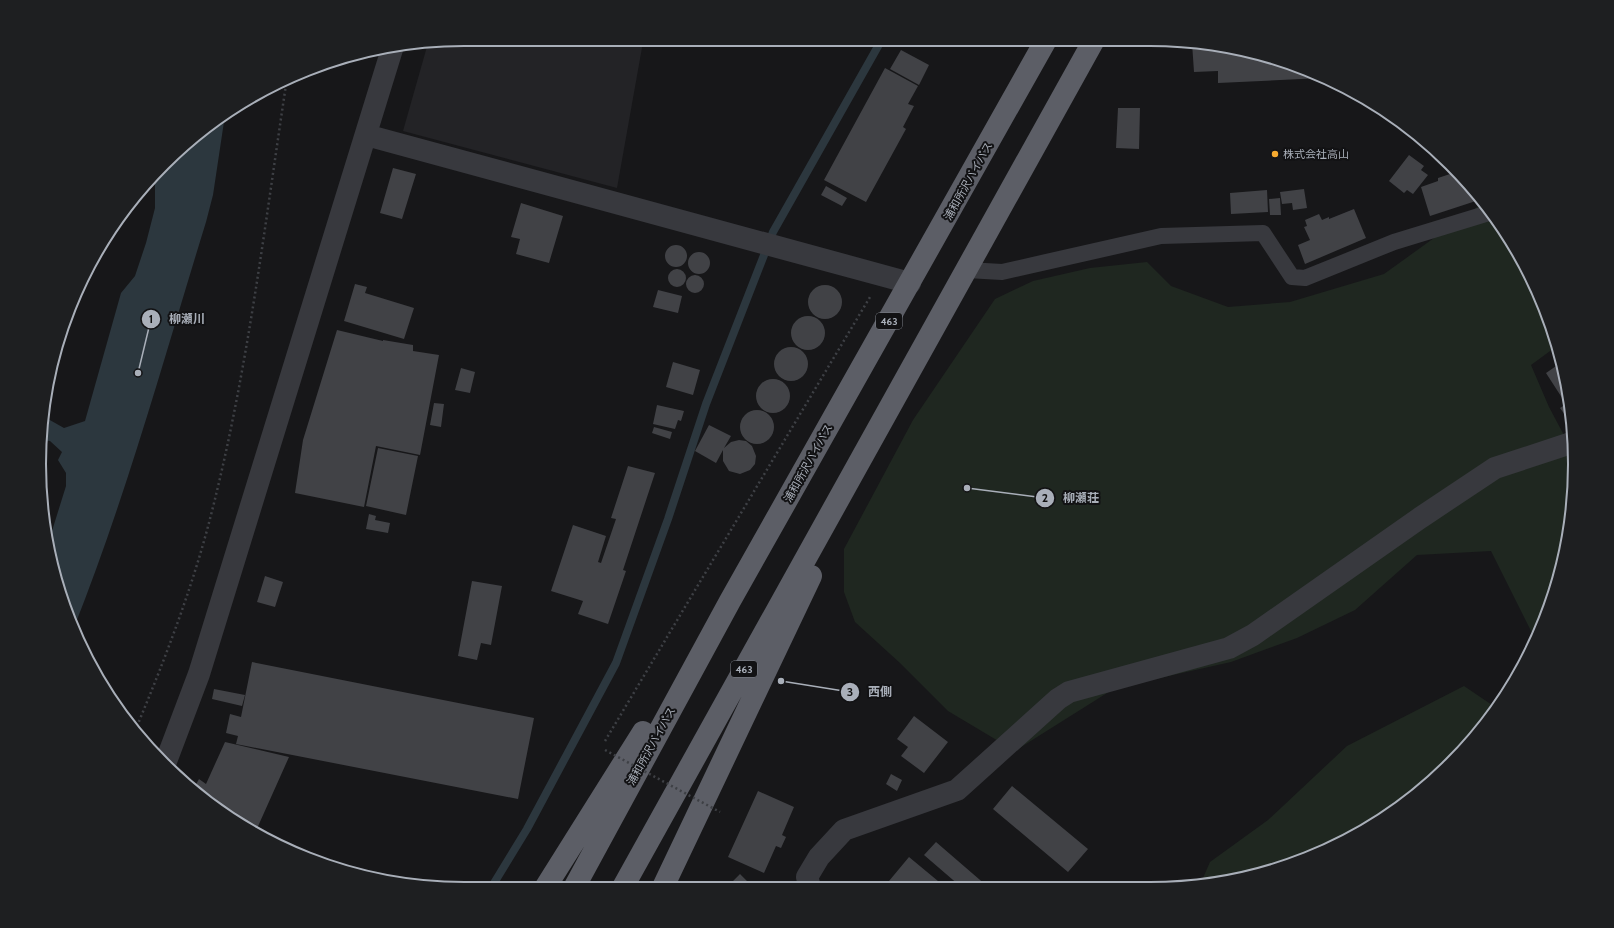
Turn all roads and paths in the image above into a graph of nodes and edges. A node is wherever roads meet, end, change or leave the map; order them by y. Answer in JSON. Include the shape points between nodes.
{"nodes":[{"id":1,"x":1043,"y":46,"type":"edge"},
{"id":2,"x":1091,"y":46,"type":"edge"},
{"id":3,"x":391,"y":53,"type":"edge"},
{"id":4,"x":286,"y":86,"type":"edge"},
{"id":5,"x":366,"y":135,"type":"junction"},
{"id":6,"x":1485,"y":214,"type":"edge"},
{"id":7,"x":967,"y":270,"type":"junction"},
{"id":8,"x":910,"y":283,"type":"junction"},
{"id":9,"x":870,"y":297,"type":"dead end"},
{"id":10,"x":1567,"y":444,"type":"edge"},
{"id":11,"x":865,"y":450,"type":"junction"},
{"id":12,"x":730,"y":601,"type":"junction"},
{"id":13,"x":138,"y":725,"type":"edge"},
{"id":14,"x":602,"y":746,"type":"dead end"},
{"id":15,"x":605,"y":750,"type":"dead end"},
{"id":16,"x":167,"y":759,"type":"edge"},
{"id":17,"x":720,"y":812,"type":"dead end"},
{"id":18,"x":549,"y":882,"type":"edge"},
{"id":19,"x":577,"y":882,"type":"edge"},
{"id":20,"x":626,"y":882,"type":"edge"},
{"id":21,"x":665,"y":882,"type":"edge"},
{"id":22,"x":809,"y":882,"type":"edge"}],
"edges":[{"from":1,"to":8,"type":"highway","name":"浦和所沢バイパス","number":"463"},
{"from":2,"to":7,"type":"highway","number":"463"},
{"from":3,"to":5,"type":"street"},
{"from":4,"to":13,"type":"path","via":[[239,389],[213,504],[172,642]]},
{"from":5,"to":8,"type":"street"},
{"from":5,"to":16,"type":"street","via":[[198,674]]},
{"from":6,"to":7,"type":"lane","via":[[1394,242],[1305,278],[1292,278],[1263,233],[1161,236],[1002,272]]},
{"from":7,"to":11,"type":"highway","number":"463"},
{"from":8,"to":12,"type":"highway","name":"浦和所沢バイパス","number":"463"},
{"from":9,"to":14,"type":"path"},
{"from":10,"to":22,"type":"street","via":[[1495,468],[1254,635],[1229,648],[1069,692],[957,790],[844,830],[819,857],[808,877]]},
{"from":11,"to":20,"type":"highway","number":"463"},
{"from":11,"to":21,"type":"highway","via":[[818,560]]},
{"from":12,"to":18,"type":"highway","via":[[682,670]]},
{"from":12,"to":19,"type":"highway","name":"浦和所沢バイパス","number":"463"},
{"from":15,"to":17,"type":"path","bridge":true}]}
